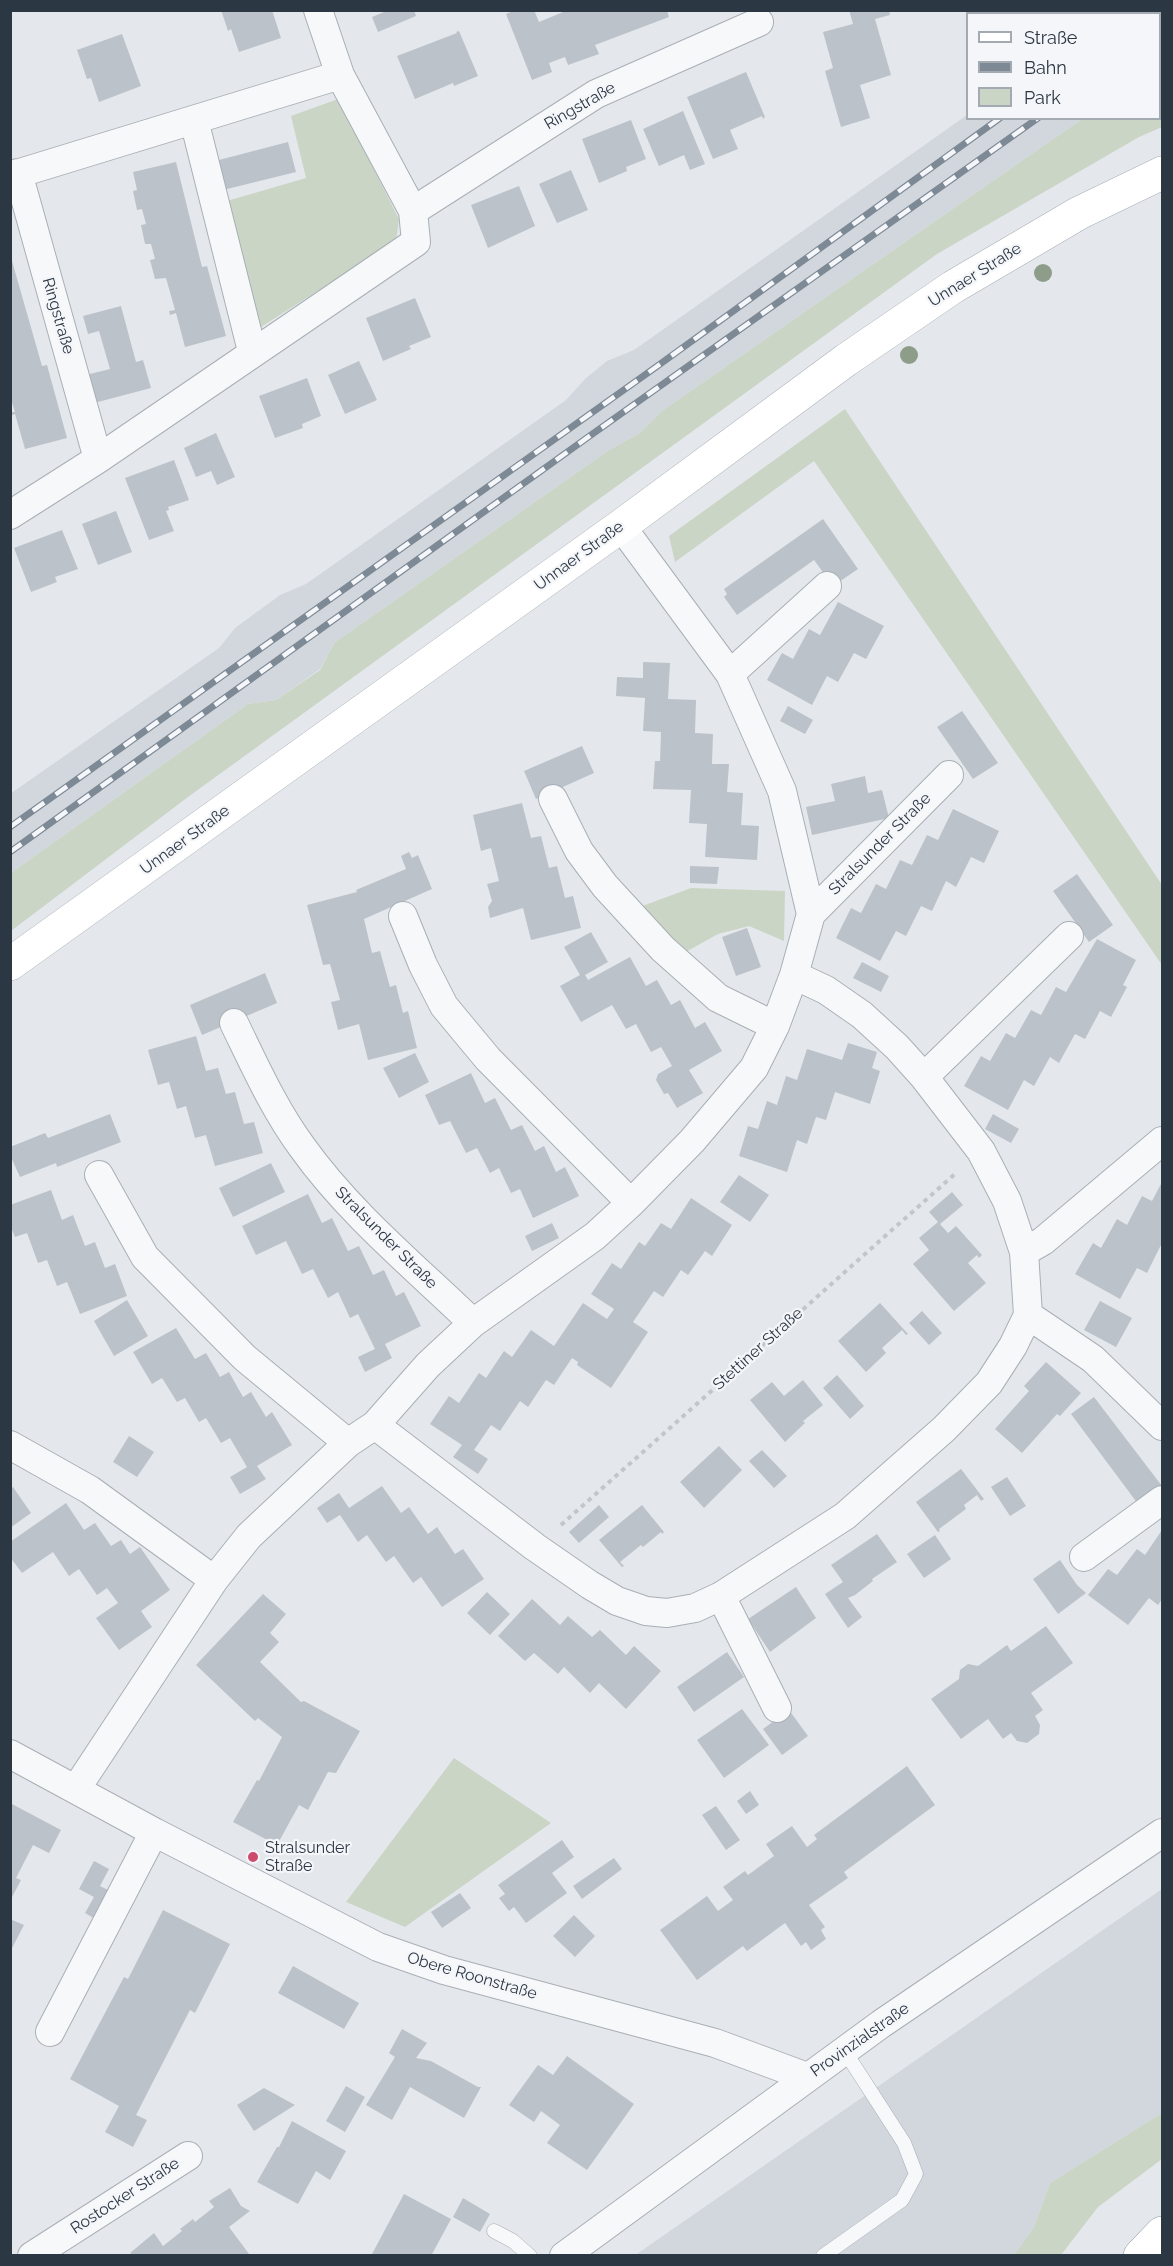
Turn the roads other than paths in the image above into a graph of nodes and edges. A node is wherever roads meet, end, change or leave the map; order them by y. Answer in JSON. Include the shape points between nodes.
{"nodes":[{"id":1,"x":318,"y":10,"type":"edge"},
{"id":2,"x":759,"y":22,"type":"dead end"},
{"id":3,"x":340,"y":75,"type":"junction"},
{"id":4,"x":194,"y":120,"type":"junction"},
{"id":5,"x":1162,"y":172,"type":"edge"},
{"id":6,"x":14,"y":175,"type":"edge"},
{"id":7,"x":413,"y":211,"type":"junction"},
{"id":8,"x":252,"y":351,"type":"junction"},
{"id":9,"x":98,"y":459,"type":"junction"},
{"id":10,"x":10,"y":515,"type":"edge"},
{"id":11,"x":621,"y":526,"type":"junction"},
{"id":12,"x":826,"y":586,"type":"dead end"},
{"id":13,"x":730,"y":674,"type":"junction"},
{"id":14,"x":949,"y":775,"type":"dead end"},
{"id":15,"x":553,"y":800,"type":"dead end"},
{"id":16,"x":811,"y":914,"type":"junction"},
{"id":17,"x":403,"y":916,"type":"dead end"},
{"id":18,"x":1069,"y":936,"type":"dead end"},
{"id":19,"x":10,"y":964,"type":"edge"},
{"id":20,"x":794,"y":975,"type":"junction"},
{"id":21,"x":234,"y":1023,"type":"dead end"},
{"id":22,"x":775,"y":1026,"type":"junction"},
{"id":23,"x":924,"y":1077,"type":"junction"},
{"id":24,"x":1162,"y":1141,"type":"edge"},
{"id":25,"x":99,"y":1175,"type":"dead end"},
{"id":26,"x":631,"y":1203,"type":"junction"},
{"id":27,"x":1024,"y":1252,"type":"junction"},
{"id":28,"x":1028,"y":1315,"type":"junction"},
{"id":29,"x":473,"y":1323,"type":"junction"},
{"id":30,"x":375,"y":1425,"type":"junction"},
{"id":31,"x":1162,"y":1426,"type":"edge"},
{"id":32,"x":348,"y":1443,"type":"junction"},
{"id":33,"x":10,"y":1445,"type":"edge"},
{"id":34,"x":1162,"y":1500,"type":"edge"},
{"id":35,"x":1084,"y":1557,"type":"dead end"},
{"id":36,"x":214,"y":1580,"type":"junction"},
{"id":37,"x":721,"y":1596,"type":"junction"},
{"id":38,"x":777,"y":1708,"type":"dead end"},
{"id":39,"x":10,"y":1754,"type":"edge"},
{"id":40,"x":76,"y":1789,"type":"junction"},
{"id":41,"x":154,"y":1832,"type":"junction"},
{"id":42,"x":1162,"y":1833,"type":"edge"},
{"id":43,"x":50,"y":2032,"type":"dead end"},
{"id":44,"x":844,"y":2050,"type":"junction"},
{"id":45,"x":807,"y":2077,"type":"junction"},
{"id":46,"x":188,"y":2156,"type":"dead end"},
{"id":47,"x":494,"y":2231,"type":"dead end"},
{"id":48,"x":1162,"y":2233,"type":"edge"},
{"id":49,"x":32,"y":2256,"type":"edge"},
{"id":50,"x":530,"y":2256,"type":"edge"},
{"id":51,"x":564,"y":2256,"type":"edge"},
{"id":52,"x":823,"y":2256,"type":"edge"},
{"id":53,"x":1140,"y":2256,"type":"edge"}],
"edges":[{"from":1,"to":3,"type":"street"},
{"from":2,"to":7,"type":"street","name":"Ringstraße","via":[[596,94]]},
{"from":3,"to":4,"type":"street","name":"Ringstraße"},
{"from":3,"to":7,"type":"street"},
{"from":4,"to":6,"type":"street","name":"Ringstraße"},
{"from":4,"to":8,"type":"street"},
{"from":5,"to":11,"type":"main road","name":"Unnaer Straße","via":[[1079,213],[953,287],[846,360]]},
{"from":6,"to":9,"type":"street","name":"Ringstraße"},
{"from":7,"to":8,"type":"street","via":[[416,242]]},
{"from":8,"to":9,"type":"street"},
{"from":9,"to":10,"type":"street"},
{"from":11,"to":13,"type":"street","name":"Stralsunder Straße"},
{"from":11,"to":19,"type":"main road","name":"Unnaer Straße"},
{"from":12,"to":13,"type":"street"},
{"from":13,"to":16,"type":"street","name":"Stralsunder Straße","via":[[782,791]]},
{"from":14,"to":16,"type":"street","name":"Stralsunder Straße"},
{"from":15,"to":22,"type":"street","via":[[579,851],[605,886],[663,949],[718,998]]},
{"from":16,"to":20,"type":"street","name":"Stralsunder Straße"},
{"from":17,"to":26,"type":"street","via":[[444,1006],[488,1059]]},
{"from":18,"to":23,"type":"street"},
{"from":20,"to":22,"type":"street","name":"Stralsunder Straße"},
{"from":20,"to":23,"type":"street","via":[[826,990],[862,1015]]},
{"from":21,"to":29,"type":"street","name":"Stralsunder Straße","via":[[272,1100],[302,1148],[352,1208]]},
{"from":22,"to":26,"type":"street","name":"Stralsunder Straße","via":[[754,1068],[692,1141]]},
{"from":23,"to":27,"type":"street","via":[[981,1151],[1006,1201]]},
{"from":24,"to":27,"type":"street","via":[[1043,1241]]},
{"from":25,"to":32,"type":"street","via":[[145,1257],[244,1358]]},
{"from":26,"to":29,"type":"street","name":"Stralsunder Straße","via":[[595,1236]]},
{"from":27,"to":28,"type":"street"},
{"from":28,"to":31,"type":"street","via":[[1092,1359]]},
{"from":28,"to":37,"type":"street","via":[[989,1383],[944,1429],[845,1516]]},
{"from":29,"to":30,"type":"street","name":"Stralsunder Straße","via":[[428,1365]]},
{"from":30,"to":32,"type":"street","name":"Stralsunder Straße"},
{"from":30,"to":37,"type":"street","via":[[535,1547],[617,1601],[667,1613],[695,1608]]},
{"from":32,"to":36,"type":"street","name":"Stralsunder Straße","via":[[249,1536]]},
{"from":33,"to":36,"type":"street","via":[[90,1490]]},
{"from":34,"to":35,"type":"street"},
{"from":36,"to":40,"type":"street","name":"Stralsunder Straße"},
{"from":37,"to":38,"type":"street"},
{"from":39,"to":40,"type":"street","name":"Obere Roonstraße"},
{"from":40,"to":41,"type":"street","name":"Obere Roonstraße"},
{"from":41,"to":43,"type":"street"},
{"from":41,"to":45,"type":"street","name":"Obere Roonstraße","via":[[378,1947],[444,1970],[715,2043]]},
{"from":42,"to":44,"type":"street","name":"Provinzialstraße"},
{"from":44,"to":45,"type":"street","name":"Provinzialstraße"},
{"from":44,"to":52,"type":"lane","via":[[904,2143],[916,2174],[902,2200]]},
{"from":45,"to":51,"type":"street","name":"Provinzialstraße"},
{"from":46,"to":49,"type":"street","name":"Rostocker Straße"},
{"from":47,"to":50,"type":"lane"},
{"from":48,"to":53,"type":"main road"}]}
